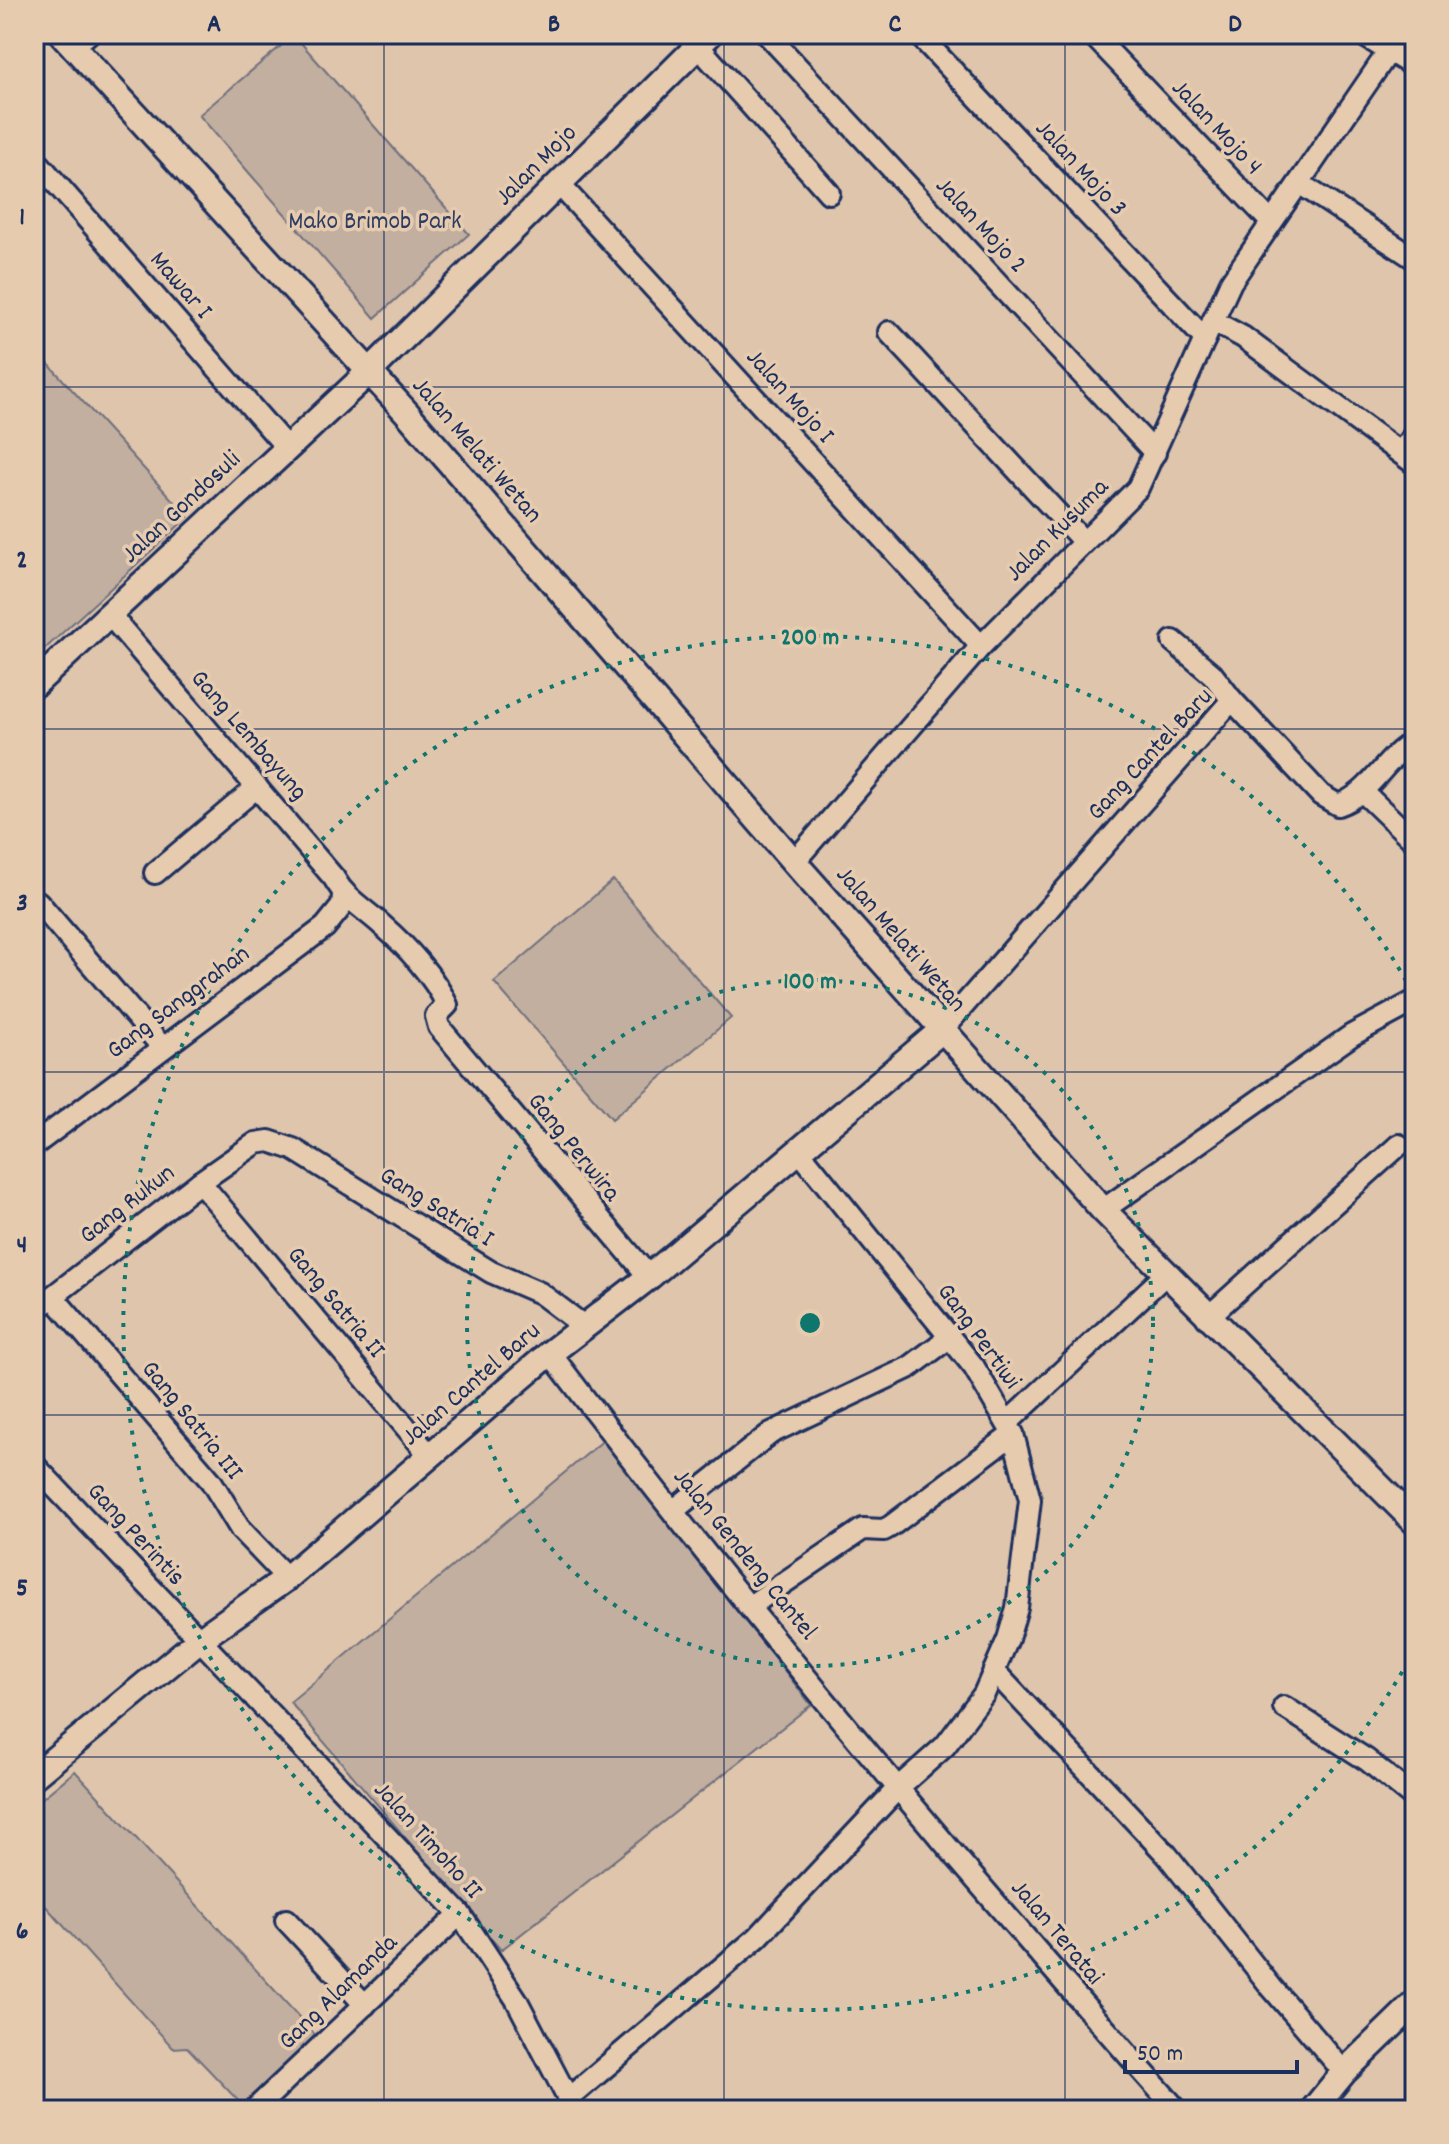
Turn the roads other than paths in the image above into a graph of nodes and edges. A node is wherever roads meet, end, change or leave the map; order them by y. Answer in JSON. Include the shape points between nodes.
{"nodes":[{"id":1,"x":767,"y":34,"type":"edge"},
{"id":2,"x":918,"y":34,"type":"edge"},
{"id":3,"x":1092,"y":34,"type":"edge"},
{"id":4,"x":1361,"y":34,"type":"edge"},
{"id":5,"x":75,"y":38,"type":"edge"},
{"id":6,"x":704,"y":40,"type":"edge"},
{"id":7,"x":1389,"y":51,"type":"junction"},
{"id":8,"x":1415,"y":67,"type":"edge"},
{"id":9,"x":34,"y":158,"type":"edge"},
{"id":10,"x":1299,"y":183,"type":"junction"},
{"id":11,"x":559,"y":184,"type":"junction"},
{"id":12,"x":829,"y":193,"type":"dead end"},
{"id":13,"x":1271,"y":222,"type":"junction"},
{"id":14,"x":1415,"y":259,"type":"edge"},
{"id":15,"x":1209,"y":330,"type":"junction"},
{"id":16,"x":889,"y":332,"type":"dead end"},
{"id":17,"x":369,"y":372,"type":"junction"},
{"id":18,"x":1415,"y":433,"type":"edge"},
{"id":19,"x":287,"y":448,"type":"junction"},
{"id":20,"x":1155,"y":453,"type":"junction"},
{"id":21,"x":1408,"y":458,"type":"edge"},
{"id":22,"x":1084,"y":542,"type":"junction"},
{"id":23,"x":109,"y":614,"type":"junction"},
{"id":24,"x":1173,"y":641,"type":"dead end"},
{"id":25,"x":981,"y":646,"type":"junction"},
{"id":26,"x":34,"y":685,"type":"edge"},
{"id":27,"x":1232,"y":700,"type":"junction"},
{"id":28,"x":1415,"y":741,"type":"edge"},
{"id":29,"x":257,"y":787,"type":"junction"},
{"id":30,"x":1363,"y":792,"type":"junction"},
{"id":31,"x":1415,"y":842,"type":"edge"},
{"id":32,"x":794,"y":862,"type":"junction"},
{"id":33,"x":155,"y":873,"type":"dead end"},
{"id":34,"x":343,"y":895,"type":"junction"},
{"id":35,"x":38,"y":902,"type":"dead end"},
{"id":36,"x":1415,"y":1001,"type":"edge"},
{"id":37,"x":942,"y":1030,"type":"junction"},
{"id":38,"x":163,"y":1048,"type":"junction"},
{"id":39,"x":458,"y":1050,"type":"joint"},
{"id":40,"x":256,"y":1143,"type":"joint"},
{"id":41,"x":34,"y":1145,"type":"edge"},
{"id":42,"x":1399,"y":1145,"type":"dead end"},
{"id":43,"x":799,"y":1151,"type":"junction"},
{"id":44,"x":200,"y":1182,"type":"junction"},
{"id":45,"x":1103,"y":1210,"type":"junction"},
{"id":46,"x":1165,"y":1275,"type":"junction"},
{"id":47,"x":649,"y":1277,"type":"junction"},
{"id":48,"x":53,"y":1297,"type":"junction"},
{"id":49,"x":34,"y":1311,"type":"edge"},
{"id":50,"x":1207,"y":1318,"type":"junction"},
{"id":51,"x":585,"y":1327,"type":"junction"},
{"id":52,"x":950,"y":1337,"type":"junction"},
{"id":53,"x":550,"y":1353,"type":"junction"},
{"id":54,"x":1010,"y":1429,"type":"junction"},
{"id":55,"x":431,"y":1457,"type":"junction"},
{"id":56,"x":34,"y":1465,"type":"edge"},
{"id":57,"x":674,"y":1510,"type":"junction"},
{"id":58,"x":1415,"y":1522,"type":"edge"},
{"id":59,"x":287,"y":1578,"type":"junction"},
{"id":60,"x":750,"y":1606,"type":"junction"},
{"id":61,"x":199,"y":1640,"type":"junction"},
{"id":62,"x":994,"y":1671,"type":"junction"},
{"id":63,"x":1284,"y":1707,"type":"dead end"},
{"id":64,"x":34,"y":1776,"type":"edge"},
{"id":65,"x":899,"y":1787,"type":"junction"},
{"id":66,"x":1415,"y":1799,"type":"edge"},
{"id":67,"x":460,"y":1914,"type":"junction"},
{"id":68,"x":286,"y":1920,"type":"dead end"},
{"id":69,"x":365,"y":2005,"type":"junction"},
{"id":70,"x":1412,"y":2013,"type":"edge"},
{"id":71,"x":1344,"y":2072,"type":"junction"},
{"id":72,"x":572,"y":2104,"type":"edge"},
{"id":73,"x":254,"y":2110,"type":"edge"},
{"id":74,"x":1177,"y":2110,"type":"edge"},
{"id":75,"x":1313,"y":2110,"type":"edge"}],
"edges":[{"from":1,"to":20,"type":"street","name":"Jalan Mojo 2"},
{"from":2,"to":15,"type":"street","name":"Jalan Mojo 3"},
{"from":3,"to":13,"type":"street","name":"Jalan Mojo 4"},
{"from":4,"to":7,"type":"street"},
{"from":5,"to":17,"type":"street","name":"Jalan Melati Wetan"},
{"from":6,"to":11,"type":"street","name":"Jalan Mojo"},
{"from":6,"to":12,"type":"street"},
{"from":7,"to":8,"type":"street"},
{"from":7,"to":10,"type":"street","name":"Jalan Kusuma"},
{"from":9,"to":19,"type":"street","name":"Mawar I"},
{"from":10,"to":13,"type":"street","name":"Jalan Kusuma"},
{"from":10,"to":14,"type":"street"},
{"from":11,"to":17,"type":"street","name":"Jalan Mojo"},
{"from":11,"to":25,"type":"street","name":"Jalan Mojo I"},
{"from":13,"to":15,"type":"street","name":"Jalan Kusuma","via":[[1231,282]]},
{"from":15,"to":20,"type":"street","name":"Jalan Kusuma"},
{"from":15,"to":21,"type":"street","via":[[1243,337]]},
{"from":16,"to":22,"type":"street"},
{"from":17,"to":19,"type":"street","name":"Jalan Gondosuli"},
{"from":17,"to":32,"type":"street","name":"Jalan Melati Wetan"},
{"from":18,"to":21,"type":"street"},
{"from":19,"to":23,"type":"street","name":"Jalan Gondosuli"},
{"from":20,"to":22,"type":"street","name":"Jalan Kusuma","via":[[1138,488]]},
{"from":22,"to":25,"type":"street","name":"Jalan Kusuma"},
{"from":23,"to":26,"type":"street","name":"Jalan Gondosuli"},
{"from":23,"to":29,"type":"street","name":"Gang Lembayung"},
{"from":24,"to":27,"type":"street","via":[[1212,674]]},
{"from":25,"to":32,"type":"street","name":"Jalan Kusuma"},
{"from":27,"to":30,"type":"street","name":"Gang Cantel Baru","via":[[1331,803],[1338,805]]},
{"from":27,"to":37,"type":"street","name":"Gang Cantel Baru"},
{"from":28,"to":30,"type":"street","via":[[1389,760]]},
{"from":29,"to":33,"type":"street"},
{"from":29,"to":34,"type":"street","name":"Gang Lembayung"},
{"from":30,"to":31,"type":"street"},
{"from":32,"to":37,"type":"street","name":"Jalan Melati Wetan"},
{"from":34,"to":38,"type":"street","name":"Gang Sanggrahan","via":[[342,906],[325,927]]},
{"from":34,"to":39,"type":"street","name":"Gang Lembayung","via":[[421,966],[447,1005],[436,1014],[437,1023]]},
{"from":35,"to":38,"type":"street"},
{"from":36,"to":45,"type":"street","via":[[1352,1035]]},
{"from":37,"to":43,"type":"street","name":"Jalan Cantel Baru"},
{"from":37,"to":45,"type":"street","name":"Jalan Melati Wetan"},
{"from":38,"to":41,"type":"street","name":"Gang Sanggrahan"},
{"from":39,"to":47,"type":"street","name":"Gang Perwira"},
{"from":40,"to":44,"type":"street","name":"Gang Rukun"},
{"from":40,"to":51,"type":"street","name":"Gang Satria I","via":[[269,1141],[293,1149],[491,1272],[540,1293]]},
{"from":42,"to":50,"type":"street"},
{"from":43,"to":47,"type":"street","name":"Jalan Cantel Baru"},
{"from":43,"to":52,"type":"street","name":"Gang Pertiwi"},
{"from":44,"to":48,"type":"street","name":"Gang Rukun"},
{"from":44,"to":55,"type":"street","name":"Gang Satria II"},
{"from":45,"to":46,"type":"street","name":"Jalan Melati Wetan"},
{"from":46,"to":50,"type":"street","name":"Jalan Melati Wetan"},
{"from":46,"to":54,"type":"street"},
{"from":47,"to":51,"type":"street","name":"Jalan Cantel Baru"},
{"from":48,"to":49,"type":"street","name":"Gang Rukun"},
{"from":48,"to":59,"type":"street","name":"Gang Satria III","via":[[211,1481],[241,1530]]},
{"from":50,"to":58,"type":"street","name":"Jalan Melati Wetan"},
{"from":51,"to":53,"type":"street","name":"Jalan Cantel Baru"},
{"from":52,"to":54,"type":"street","name":"Gang Pertiwi"},
{"from":52,"to":57,"type":"street","via":[[910,1367],[771,1433]]},
{"from":53,"to":55,"type":"street","name":"Jalan Cantel Baru"},
{"from":53,"to":57,"type":"street","name":"Jalan Gendeng Cantel"},
{"from":54,"to":60,"type":"street","via":[[891,1526],[863,1529]]},
{"from":54,"to":62,"type":"street","name":"Gang Pertiwi","via":[[1030,1500],[1030,1522],[1017,1608]]},
{"from":55,"to":59,"type":"street","name":"Jalan Cantel Baru"},
{"from":56,"to":61,"type":"street","name":"Gang Perintis"},
{"from":57,"to":60,"type":"street","name":"Jalan Gendeng Cantel"},
{"from":59,"to":61,"type":"street","name":"Jalan Cantel Baru"},
{"from":60,"to":65,"type":"street","name":"Jalan Gendeng Cantel"},
{"from":61,"to":64,"type":"street","name":"Jalan Cantel Baru"},
{"from":61,"to":67,"type":"street","name":"Jalan Timoho II"},
{"from":62,"to":65,"type":"street","name":"Gang Pertiwi","via":[[961,1727]]},
{"from":62,"to":71,"type":"street","via":[[1167,1855]]},
{"from":63,"to":66,"type":"street","via":[[1367,1760]]},
{"from":65,"to":72,"type":"street","name":"Gang Pertiwi","via":[[758,1937]]},
{"from":65,"to":74,"type":"street","name":"Jalan Teratai"},
{"from":67,"to":69,"type":"street","name":"Gang Alamanda"},
{"from":67,"to":72,"type":"street","name":"Jalan Timoho II","via":[[516,1999]]},
{"from":68,"to":69,"type":"street"},
{"from":69,"to":73,"type":"street","name":"Gang Alamanda"},
{"from":70,"to":71,"type":"street"},
{"from":71,"to":75,"type":"street"}]}
